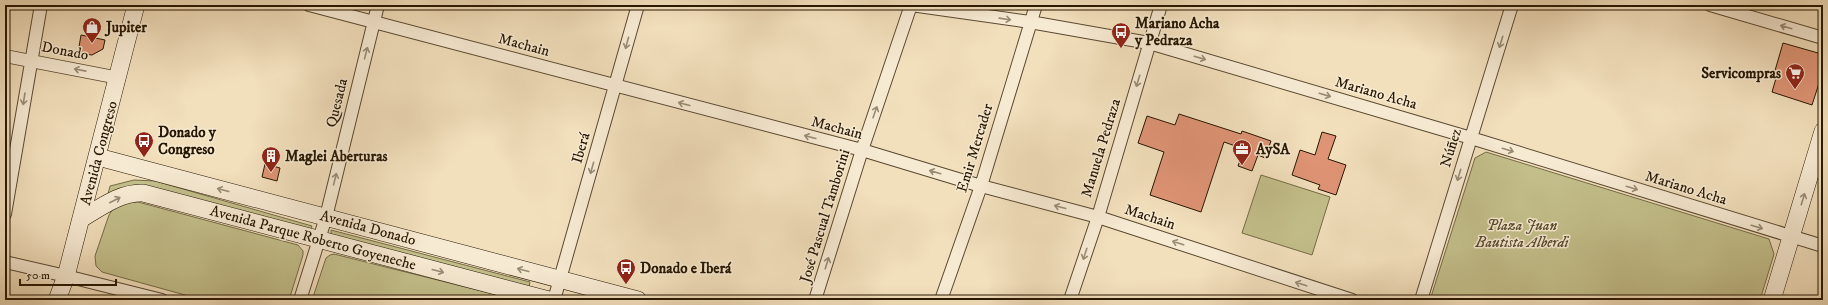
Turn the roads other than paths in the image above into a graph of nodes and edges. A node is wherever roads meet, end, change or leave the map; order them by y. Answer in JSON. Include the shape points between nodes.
{"nodes":[{"id":1,"x":41,"y":5,"type":"edge"},
{"id":2,"x":136,"y":5,"type":"edge"},
{"id":3,"x":309,"y":5,"type":"edge"},
{"id":4,"x":378,"y":5,"type":"edge"},
{"id":5,"x":638,"y":5,"type":"edge"},
{"id":6,"x":911,"y":5,"type":"edge"},
{"id":7,"x":1036,"y":5,"type":"edge"},
{"id":8,"x":1161,"y":5,"type":"edge"},
{"id":9,"x":1512,"y":5,"type":"edge"},
{"id":10,"x":1710,"y":5,"type":"edge"},
{"id":11,"x":373,"y":22,"type":"junction"},
{"id":12,"x":1030,"y":22,"type":"junction"},
{"id":13,"x":1823,"y":38,"type":"edge"},
{"id":14,"x":1150,"y":43,"type":"junction"},
{"id":15,"x":5,"y":56,"type":"edge"},
{"id":16,"x":30,"y":60,"type":"junction"},
{"id":17,"x":118,"y":78,"type":"junction"},
{"id":18,"x":615,"y":86,"type":"junction"},
{"id":19,"x":1823,"y":131,"type":"edge"},
{"id":20,"x":1471,"y":138,"type":"junction"},
{"id":21,"x":862,"y":150,"type":"junction"},
{"id":22,"x":98,"y":157,"type":"junction"},
{"id":23,"x":981,"y":186,"type":"junction"},
{"id":24,"x":5,"y":214,"type":"edge"},
{"id":25,"x":326,"y":217,"type":"junction"},
{"id":26,"x":1098,"y":217,"type":"junction"},
{"id":27,"x":81,"y":220,"type":"junction"},
{"id":28,"x":1792,"y":236,"type":"junction"},
{"id":29,"x":319,"y":240,"type":"junction"},
{"id":30,"x":1823,"y":246,"type":"edge"},
{"id":31,"x":5,"y":262,"type":"edge"},
{"id":32,"x":66,"y":276,"type":"junction"},
{"id":33,"x":560,"y":280,"type":"junction"},
{"id":34,"x":57,"y":300,"type":"edge"},
{"id":35,"x":162,"y":300,"type":"edge"},
{"id":36,"x":300,"y":300,"type":"edge"},
{"id":37,"x":549,"y":300,"type":"edge"},
{"id":38,"x":554,"y":300,"type":"edge"},
{"id":39,"x":638,"y":300,"type":"edge"},
{"id":40,"x":815,"y":300,"type":"edge"},
{"id":41,"x":941,"y":300,"type":"edge"},
{"id":42,"x":1070,"y":300,"type":"edge"},
{"id":43,"x":1352,"y":300,"type":"edge"},
{"id":44,"x":1421,"y":300,"type":"edge"},
{"id":45,"x":1772,"y":300,"type":"edge"}],
"edges":[{"from":1,"to":16,"type":"street"},
{"from":2,"to":17,"type":"main road","name":"Avenida Congreso"},
{"from":3,"to":11,"type":"street","name":"Machain"},
{"from":4,"to":11,"type":"street","name":"Quesada"},
{"from":5,"to":18,"type":"street","name":"Iberá","one_way":true},
{"from":6,"to":12,"type":"street","name":"Mariano Acha","one_way":true},
{"from":21,"to":6,"type":"street","name":"José Pascual Tamborini","one_way":true},
{"from":7,"to":12,"type":"street","name":"Emir Mercader"},
{"from":8,"to":14,"type":"street","name":"Manuela Pedraza"},
{"from":9,"to":20,"type":"street","name":"Núñez","one_way":true},
{"from":13,"to":10,"type":"street","one_way":true},
{"from":11,"to":18,"type":"street","name":"Machain"},
{"from":25,"to":11,"type":"street","name":"Quesada","one_way":true},
{"from":12,"to":14,"type":"street","name":"Mariano Acha"},
{"from":12,"to":23,"type":"street","name":"Emir Mercader"},
{"from":14,"to":20,"type":"street","name":"Mariano Acha","one_way":true},
{"from":14,"to":26,"type":"street","name":"Manuela Pedraza","one_way":true},
{"from":15,"to":16,"type":"street","name":"Donado"},
{"from":17,"to":16,"type":"street","name":"Donado","one_way":true},
{"from":16,"to":24,"type":"street","one_way":true},
{"from":17,"to":22,"type":"main road","name":"Avenida Congreso"},
{"from":21,"to":18,"type":"street","name":"Machain","one_way":true},
{"from":18,"to":33,"type":"street","name":"Iberá","one_way":true},
{"from":28,"to":19,"type":"main road","one_way":true},
{"from":20,"to":28,"type":"street","name":"Mariano Acha","one_way":true},
{"from":20,"to":44,"type":"street","name":"Núñez","one_way":true},
{"from":23,"to":21,"type":"street","name":"Machain","one_way":true},
{"from":40,"to":21,"type":"street","name":"José Pascual Tamborini","one_way":true},
{"from":25,"to":22,"type":"main road","name":"Avenida Donado","one_way":true},
{"from":22,"to":27,"type":"main road","name":"Avenida Congreso"},
{"from":26,"to":23,"type":"street","name":"Machain","one_way":true},
{"from":23,"to":41,"type":"street","name":"Emir Mercader"},
{"from":25,"to":29,"type":"street","name":"Quesada"},
{"from":33,"to":25,"type":"main road","name":"Avenida Donado","one_way":true},
{"from":26,"to":42,"type":"street","name":"Manuela Pedraza","one_way":true},
{"from":43,"to":26,"type":"street","name":"Machain","one_way":true},
{"from":27,"to":29,"type":"main road","name":"Avenida Parque Roberto Goyeneche","one_way":true,"via":[[118,198],[143,193]]},
{"from":27,"to":32,"type":"main road","name":"Avenida Congreso"},
{"from":28,"to":30,"type":"street","name":"Mariano Acha"},
{"from":28,"to":45,"type":"main road"},
{"from":29,"to":36,"type":"street","name":"Quesada"},
{"from":29,"to":37,"type":"main road","name":"Avenida Parque Roberto Goyeneche","one_way":true},
{"from":31,"to":32,"type":"street"},
{"from":32,"to":34,"type":"main road","name":"Avenida Congreso"},
{"from":32,"to":35,"type":"street"},
{"from":33,"to":38,"type":"street","name":"Iberá"},
{"from":33,"to":39,"type":"main road","name":"Avenida Donado"}]}
